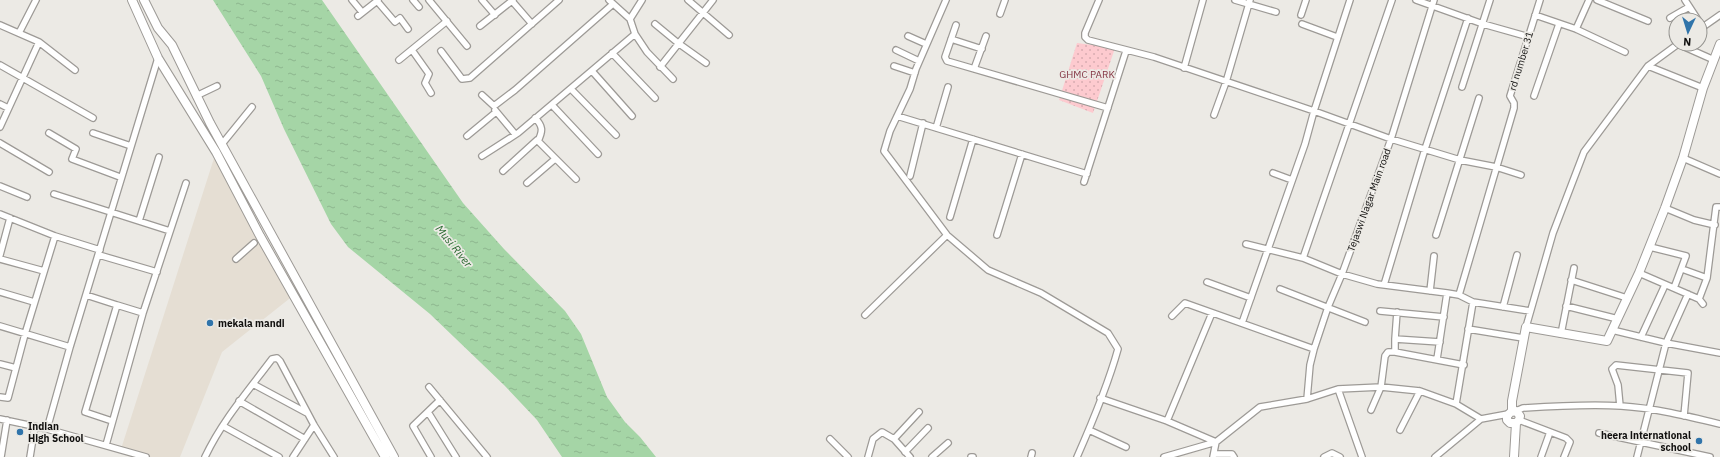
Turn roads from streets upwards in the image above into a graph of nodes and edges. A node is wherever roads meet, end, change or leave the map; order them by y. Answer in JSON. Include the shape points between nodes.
{"nodes":[{"id":1,"x":36,"y":0,"type":"edge"},
{"id":2,"x":132,"y":0,"type":"edge"},
{"id":3,"x":144,"y":0,"type":"edge"},
{"id":4,"x":352,"y":0,"type":"edge"},
{"id":5,"x":378,"y":0,"type":"edge"},
{"id":6,"x":413,"y":0,"type":"edge"},
{"id":7,"x":429,"y":0,"type":"edge"},
{"id":8,"x":482,"y":0,"type":"edge"},
{"id":9,"x":512,"y":0,"type":"edge"},
{"id":10,"x":559,"y":0,"type":"edge"},
{"id":11,"x":642,"y":0,"type":"edge"},
{"id":12,"x":688,"y":0,"type":"edge"},
{"id":13,"x":712,"y":0,"type":"edge"},
{"id":14,"x":946,"y":0,"type":"edge"},
{"id":15,"x":1006,"y":0,"type":"edge"},
{"id":16,"x":1099,"y":0,"type":"edge"},
{"id":17,"x":1203,"y":0,"type":"edge"},
{"id":18,"x":1235,"y":0,"type":"edge"},
{"id":19,"x":1306,"y":0,"type":"edge"},
{"id":20,"x":1350,"y":0,"type":"edge"},
{"id":21,"x":1392,"y":0,"type":"edge"},
{"id":22,"x":1416,"y":0,"type":"edge"},
{"id":23,"x":1490,"y":0,"type":"edge"},
{"id":24,"x":1540,"y":0,"type":"edge"},
{"id":25,"x":1589,"y":0,"type":"edge"},
{"id":26,"x":1597,"y":0,"type":"edge"},
{"id":27,"x":1685,"y":0,"type":"edge"},
{"id":28,"x":611,"y":2,"type":"edge"},
{"id":29,"x":1249,"y":2,"type":"edge"},
{"id":30,"x":1433,"y":3,"type":"edge"},
{"id":31,"x":419,"y":7,"type":"dead end"},
{"id":32,"x":1689,"y":7,"type":"junction"},
{"id":33,"x":1276,"y":12,"type":"dead end"},
{"id":34,"x":1680,"y":12,"type":"edge"},
{"id":35,"x":1692,"y":12,"type":"edge"},
{"id":36,"x":702,"y":13,"type":"junction"},
{"id":37,"x":1000,"y":14,"type":"dead end"},
{"id":38,"x":495,"y":15,"type":"junction"},
{"id":39,"x":1301,"y":15,"type":"dead end"},
{"id":40,"x":1535,"y":15,"type":"junction"},
{"id":41,"x":1720,"y":15,"type":"edge"},
{"id":42,"x":1468,"y":18,"type":"junction"},
{"id":43,"x":630,"y":19,"type":"junction"},
{"id":44,"x":447,"y":21,"type":"junction"},
{"id":45,"x":1648,"y":22,"type":"dead end"},
{"id":46,"x":1708,"y":22,"type":"edge"},
{"id":47,"x":532,"y":24,"type":"junction"},
{"id":48,"x":655,"y":24,"type":"dead end"},
{"id":49,"x":1302,"y":24,"type":"dead end"},
{"id":50,"x":1483,"y":24,"type":"junction"},
{"id":51,"x":1559,"y":24,"type":"junction"},
{"id":52,"x":0,"y":25,"type":"edge"},
{"id":53,"x":480,"y":26,"type":"dead end"},
{"id":54,"x":956,"y":26,"type":"dead end"},
{"id":55,"x":408,"y":28,"type":"dead end"},
{"id":56,"x":1576,"y":28,"type":"junction"},
{"id":57,"x":19,"y":33,"type":"junction"},
{"id":58,"x":635,"y":34,"type":"junction"},
{"id":59,"x":729,"y":35,"type":"dead end"},
{"id":60,"x":908,"y":36,"type":"dead end"},
{"id":61,"x":986,"y":36,"type":"dead end"},
{"id":62,"x":1337,"y":37,"type":"junction"},
{"id":63,"x":1529,"y":37,"type":"junction"},
{"id":64,"x":951,"y":39,"type":"junction"},
{"id":65,"x":39,"y":42,"type":"junction"},
{"id":66,"x":678,"y":43,"type":"junction"},
{"id":67,"x":926,"y":44,"type":"junction"},
{"id":68,"x":1720,"y":44,"type":"edge"},
{"id":69,"x":467,"y":46,"type":"dead end"},
{"id":70,"x":982,"y":49,"type":"junction"},
{"id":71,"x":412,"y":50,"type":"junction"},
{"id":72,"x":896,"y":50,"type":"dead end"},
{"id":73,"x":441,"y":51,"type":"dead end"},
{"id":74,"x":1126,"y":51,"type":"junction"},
{"id":75,"x":1668,"y":51,"type":"edge"},
{"id":76,"x":1625,"y":52,"type":"dead end"},
{"id":77,"x":1696,"y":52,"type":"edge"},
{"id":78,"x":612,"y":53,"type":"junction"},
{"id":79,"x":158,"y":58,"type":"junction"},
{"id":80,"x":400,"y":60,"type":"dead end"},
{"id":81,"x":1714,"y":60,"type":"junction"},
{"id":82,"x":919,"y":61,"type":"junction"},
{"id":83,"x":706,"y":63,"type":"dead end"},
{"id":84,"x":0,"y":65,"type":"edge"},
{"id":85,"x":894,"y":66,"type":"dead end"},
{"id":86,"x":1648,"y":66,"type":"junction"},
{"id":87,"x":660,"y":67,"type":"junction"},
{"id":88,"x":1184,"y":68,"type":"junction"},
{"id":89,"x":75,"y":70,"type":"dead end"},
{"id":90,"x":974,"y":70,"type":"junction"},
{"id":91,"x":592,"y":71,"type":"junction"},
{"id":92,"x":915,"y":73,"type":"junction"},
{"id":93,"x":22,"y":79,"type":"junction"},
{"id":94,"x":673,"y":79,"type":"dead end"},
{"id":95,"x":1226,"y":82,"type":"junction"},
{"id":96,"x":217,"y":86,"type":"dead end"},
{"id":97,"x":948,"y":87,"type":"dead end"},
{"id":98,"x":1462,"y":87,"type":"dead end"},
{"id":99,"x":1703,"y":88,"type":"junction"},
{"id":100,"x":571,"y":89,"type":"junction"},
{"id":101,"x":431,"y":93,"type":"dead end"},
{"id":102,"x":482,"y":95,"type":"dead end"},
{"id":103,"x":196,"y":96,"type":"junction"},
{"id":104,"x":1534,"y":96,"type":"dead end"},
{"id":105,"x":655,"y":98,"type":"dead end"},
{"id":106,"x":1479,"y":98,"type":"dead end"},
{"id":107,"x":0,"y":104,"type":"edge"},
{"id":108,"x":552,"y":105,"type":"junction"},
{"id":109,"x":494,"y":106,"type":"junction"},
{"id":110,"x":252,"y":107,"type":"dead end"},
{"id":111,"x":8,"y":108,"type":"junction"},
{"id":112,"x":1108,"y":108,"type":"junction"},
{"id":113,"x":1314,"y":111,"type":"junction"},
{"id":114,"x":496,"y":112,"type":"junction"},
{"id":115,"x":1214,"y":115,"type":"dead end"},
{"id":116,"x":632,"y":116,"type":"dead end"},
{"id":117,"x":897,"y":116,"type":"junction"},
{"id":118,"x":93,"y":118,"type":"dead end"},
{"id":119,"x":535,"y":118,"type":"junction"},
{"id":120,"x":923,"y":123,"type":"junction"},
{"id":121,"x":1348,"y":124,"type":"junction"},
{"id":122,"x":0,"y":127,"type":"edge"},
{"id":123,"x":936,"y":128,"type":"junction"},
{"id":124,"x":49,"y":133,"type":"dead end"},
{"id":125,"x":93,"y":134,"type":"dead end"},
{"id":126,"x":515,"y":134,"type":"junction"},
{"id":127,"x":616,"y":135,"type":"dead end"},
{"id":128,"x":467,"y":136,"type":"dead end"},
{"id":129,"x":973,"y":139,"type":"junction"},
{"id":130,"x":1391,"y":139,"type":"junction"},
{"id":131,"x":538,"y":141,"type":"junction"},
{"id":132,"x":0,"y":143,"type":"edge"},
{"id":133,"x":222,"y":144,"type":"junction"},
{"id":134,"x":131,"y":146,"type":"junction"},
{"id":135,"x":1425,"y":149,"type":"junction"},
{"id":136,"x":598,"y":154,"type":"dead end"},
{"id":137,"x":1022,"y":154,"type":"junction"},
{"id":138,"x":482,"y":156,"type":"dead end"},
{"id":139,"x":159,"y":157,"type":"dead end"},
{"id":140,"x":555,"y":158,"type":"junction"},
{"id":141,"x":1683,"y":158,"type":"junction"},
{"id":142,"x":1460,"y":160,"type":"junction"},
{"id":143,"x":1496,"y":167,"type":"junction"},
{"id":144,"x":503,"y":171,"type":"dead end"},
{"id":145,"x":49,"y":172,"type":"dead end"},
{"id":146,"x":1273,"y":173,"type":"dead end"},
{"id":147,"x":1087,"y":174,"type":"junction"},
{"id":148,"x":1720,"y":174,"type":"edge"},
{"id":149,"x":1521,"y":175,"type":"dead end"},
{"id":150,"x":910,"y":176,"type":"dead end"},
{"id":151,"x":120,"y":177,"type":"junction"},
{"id":152,"x":576,"y":180,"type":"dead end"},
{"id":153,"x":1292,"y":180,"type":"junction"},
{"id":154,"x":1084,"y":182,"type":"dead end"},
{"id":155,"x":186,"y":183,"type":"dead end"},
{"id":156,"x":527,"y":183,"type":"dead end"},
{"id":157,"x":0,"y":186,"type":"edge"},
{"id":158,"x":54,"y":194,"type":"dead end"},
{"id":159,"x":27,"y":197,"type":"dead end"},
{"id":160,"x":1720,"y":207,"type":"edge"},
{"id":161,"x":1666,"y":208,"type":"junction"},
{"id":162,"x":111,"y":212,"type":"junction"},
{"id":163,"x":0,"y":214,"type":"edge"},
{"id":164,"x":950,"y":217,"type":"dead end"},
{"id":165,"x":10,"y":218,"type":"junction"},
{"id":166,"x":139,"y":221,"type":"junction"},
{"id":167,"x":1715,"y":225,"type":"junction"},
{"id":168,"x":170,"y":231,"type":"junction"},
{"id":169,"x":947,"y":235,"type":"junction"},
{"id":170,"x":997,"y":235,"type":"dead end"},
{"id":171,"x":1436,"y":235,"type":"dead end"},
{"id":172,"x":55,"y":236,"type":"junction"},
{"id":173,"x":254,"y":243,"type":"dead end"},
{"id":174,"x":1246,"y":244,"type":"dead end"},
{"id":175,"x":1650,"y":247,"type":"junction"},
{"id":176,"x":1268,"y":250,"type":"junction"},
{"id":177,"x":99,"y":252,"type":"junction"},
{"id":178,"x":1517,"y":255,"type":"dead end"},
{"id":179,"x":0,"y":256,"type":"edge"},
{"id":180,"x":1434,"y":256,"type":"dead end"},
{"id":181,"x":1303,"y":258,"type":"junction"},
{"id":182,"x":0,"y":259,"type":"edge"},
{"id":183,"x":236,"y":259,"type":"dead end"},
{"id":184,"x":1574,"y":268,"type":"dead end"},
{"id":185,"x":1682,"y":269,"type":"junction"},
{"id":186,"x":44,"y":271,"type":"junction"},
{"id":187,"x":157,"y":272,"type":"junction"},
{"id":188,"x":1639,"y":273,"type":"junction"},
{"id":189,"x":1342,"y":274,"type":"junction"},
{"id":190,"x":1707,"y":278,"type":"junction"},
{"id":191,"x":1571,"y":280,"type":"junction"},
{"id":192,"x":1206,"y":282,"type":"dead end"},
{"id":193,"x":1384,"y":285,"type":"junction"},
{"id":194,"x":1665,"y":285,"type":"junction"},
{"id":195,"x":1674,"y":288,"type":"junction"},
{"id":196,"x":1280,"y":289,"type":"dead end"},
{"id":197,"x":1430,"y":291,"type":"junction"},
{"id":198,"x":0,"y":292,"type":"edge"},
{"id":199,"x":1447,"y":293,"type":"junction"},
{"id":200,"x":1688,"y":294,"type":"junction"},
{"id":201,"x":86,"y":295,"type":"junction"},
{"id":202,"x":1459,"y":295,"type":"junction"},
{"id":203,"x":1251,"y":298,"type":"junction"},
{"id":204,"x":1627,"y":298,"type":"junction"},
{"id":205,"x":1699,"y":299,"type":"junction"},
{"id":206,"x":34,"y":302,"type":"junction"},
{"id":207,"x":1473,"y":302,"type":"junction"},
{"id":208,"x":117,"y":304,"type":"junction"},
{"id":209,"x":1703,"y":304,"type":"dead end"},
{"id":210,"x":1566,"y":306,"type":"junction"},
{"id":211,"x":1503,"y":307,"type":"junction"},
{"id":212,"x":1328,"y":308,"type":"junction"},
{"id":213,"x":1380,"y":311,"type":"dead end"},
{"id":214,"x":1530,"y":311,"type":"junction"},
{"id":215,"x":1397,"y":312,"type":"junction"},
{"id":216,"x":1212,"y":313,"type":"junction"},
{"id":217,"x":143,"y":314,"type":"junction"},
{"id":218,"x":865,"y":315,"type":"dead end"},
{"id":219,"x":1172,"y":316,"type":"dead end"},
{"id":220,"x":1444,"y":317,"type":"junction"},
{"id":221,"x":1618,"y":319,"type":"junction"},
{"id":222,"x":1365,"y":322,"type":"dead end"},
{"id":223,"x":1242,"y":323,"type":"junction"},
{"id":224,"x":0,"y":326,"type":"edge"},
{"id":225,"x":1526,"y":327,"type":"junction"},
{"id":226,"x":1468,"y":329,"type":"junction"},
{"id":227,"x":1612,"y":330,"type":"junction"},
{"id":228,"x":25,"y":334,"type":"junction"},
{"id":229,"x":1561,"y":334,"type":"junction"},
{"id":230,"x":1641,"y":337,"type":"junction"},
{"id":231,"x":1523,"y":338,"type":"junction"},
{"id":232,"x":1395,"y":339,"type":"junction"},
{"id":233,"x":1440,"y":342,"type":"junction"},
{"id":234,"x":1666,"y":343,"type":"junction"},
{"id":235,"x":70,"y":347,"type":"junction"},
{"id":236,"x":1314,"y":349,"type":"junction"},
{"id":237,"x":1394,"y":352,"type":"junction"},
{"id":238,"x":1720,"y":353,"type":"edge"},
{"id":239,"x":1437,"y":359,"type":"junction"},
{"id":240,"x":0,"y":364,"type":"edge"},
{"id":241,"x":1464,"y":364,"type":"junction"},
{"id":242,"x":16,"y":368,"type":"junction"},
{"id":243,"x":1660,"y":369,"type":"junction"},
{"id":244,"x":253,"y":384,"type":"junction"},
{"id":245,"x":429,"y":387,"type":"dead end"},
{"id":246,"x":1381,"y":387,"type":"junction"},
{"id":247,"x":1338,"y":389,"type":"junction"},
{"id":248,"x":1420,"y":391,"type":"junction"},
{"id":249,"x":0,"y":397,"type":"edge"},
{"id":250,"x":1100,"y":398,"type":"junction"},
{"id":251,"x":1307,"y":399,"type":"junction"},
{"id":252,"x":440,"y":400,"type":"junction"},
{"id":253,"x":239,"y":401,"type":"junction"},
{"id":254,"x":1456,"y":404,"type":"junction"},
{"id":255,"x":1620,"y":406,"type":"junction"},
{"id":256,"x":1649,"y":409,"type":"junction"},
{"id":257,"x":1371,"y":410,"type":"dead end"},
{"id":258,"x":428,"y":412,"type":"junction"},
{"id":259,"x":918,"y":412,"type":"dead end"},
{"id":260,"x":1512,"y":412,"type":"junction"},
{"id":261,"x":308,"y":413,"type":"junction"},
{"id":262,"x":1684,"y":416,"type":"junction"},
{"id":263,"x":0,"y":419,"type":"edge"},
{"id":264,"x":1481,"y":419,"type":"junction"},
{"id":265,"x":7,"y":420,"type":"junction"},
{"id":266,"x":112,"y":420,"type":"junction"},
{"id":267,"x":1166,"y":421,"type":"junction"},
{"id":268,"x":1518,"y":422,"type":"junction"},
{"id":269,"x":1720,"y":424,"type":"edge"},
{"id":270,"x":314,"y":425,"type":"junction"},
{"id":271,"x":35,"y":426,"type":"junction"},
{"id":272,"x":223,"y":426,"type":"junction"},
{"id":273,"x":928,"y":428,"type":"dead end"},
{"id":274,"x":47,"y":429,"type":"junction"},
{"id":275,"x":1089,"y":430,"type":"junction"},
{"id":276,"x":1400,"y":430,"type":"dead end"},
{"id":277,"x":1550,"y":432,"type":"junction"},
{"id":278,"x":1600,"y":432,"type":"dead end"},
{"id":279,"x":305,"y":439,"type":"junction"},
{"id":280,"x":830,"y":439,"type":"dead end"},
{"id":281,"x":894,"y":439,"type":"junction"},
{"id":282,"x":1216,"y":442,"type":"junction"},
{"id":283,"x":1641,"y":442,"type":"junction"},
{"id":284,"x":948,"y":443,"type":"dead end"},
{"id":285,"x":106,"y":445,"type":"junction"},
{"id":286,"x":1126,"y":447,"type":"dead end"},
{"id":287,"x":907,"y":455,"type":"edge"},
{"id":288,"x":1214,"y":455,"type":"edge"},
{"id":289,"x":1359,"y":456,"type":"edge"},
{"id":290,"x":1,"y":457,"type":"edge"},
{"id":291,"x":30,"y":457,"type":"edge"},
{"id":292,"x":146,"y":457,"type":"edge"},
{"id":293,"x":205,"y":457,"type":"edge"},
{"id":294,"x":279,"y":457,"type":"edge"},
{"id":295,"x":293,"y":457,"type":"edge"},
{"id":296,"x":334,"y":457,"type":"edge"},
{"id":297,"x":385,"y":457,"type":"edge"},
{"id":298,"x":394,"y":457,"type":"edge"},
{"id":299,"x":431,"y":457,"type":"edge"},
{"id":300,"x":456,"y":457,"type":"edge"},
{"id":301,"x":487,"y":457,"type":"edge"},
{"id":302,"x":848,"y":457,"type":"edge"},
{"id":303,"x":868,"y":457,"type":"edge"},
{"id":304,"x":932,"y":457,"type":"edge"},
{"id":305,"x":1077,"y":457,"type":"edge"},
{"id":306,"x":1164,"y":457,"type":"edge"},
{"id":307,"x":1234,"y":457,"type":"edge"},
{"id":308,"x":1324,"y":457,"type":"edge"},
{"id":309,"x":1340,"y":457,"type":"edge"},
{"id":310,"x":1435,"y":457,"type":"edge"},
{"id":311,"x":1514,"y":457,"type":"edge"},
{"id":312,"x":1541,"y":457,"type":"edge"},
{"id":313,"x":1564,"y":457,"type":"edge"},
{"id":314,"x":1637,"y":457,"type":"edge"},
{"id":315,"x":1710,"y":457,"type":"edge"}],
"edges":[{"from":1,"to":57,"type":"street"},
{"from":2,"to":79,"type":"street"},
{"from":3,"to":103,"type":"street","via":[[158,28],[172,45]]},
{"from":4,"to":5,"type":"street","via":[[360,14]]},
{"from":5,"to":55,"type":"street","via":[[396,22],[400,18]]},
{"from":6,"to":31,"type":"street"},
{"from":7,"to":44,"type":"street"},
{"from":8,"to":38,"type":"street"},
{"from":9,"to":38,"type":"street"},
{"from":9,"to":47,"type":"street"},
{"from":10,"to":47,"type":"street"},
{"from":11,"to":43,"type":"street"},
{"from":12,"to":36,"type":"street"},
{"from":13,"to":36,"type":"street"},
{"from":14,"to":67,"type":"street"},
{"from":15,"to":37,"type":"street"},
{"from":16,"to":74,"type":"street","via":[[1085,37]]},
{"from":17,"to":88,"type":"street"},
{"from":18,"to":29,"type":"street"},
{"from":19,"to":39,"type":"street"},
{"from":20,"to":62,"type":"street"},
{"from":21,"to":121,"type":"street"},
{"from":22,"to":30,"type":"street"},
{"from":23,"to":50,"type":"street"},
{"from":24,"to":40,"type":"street","name":"rd number 31"},
{"from":25,"to":56,"type":"street"},
{"from":26,"to":45,"type":"street"},
{"from":27,"to":32,"type":"street"},
{"from":28,"to":43,"type":"street"},
{"from":28,"to":109,"type":"street"},
{"from":29,"to":33,"type":"street"},
{"from":29,"to":95,"type":"street"},
{"from":30,"to":42,"type":"street"},
{"from":30,"to":130,"type":"street","name":"Tejaswi Nagar Main road"},
{"from":32,"to":34,"type":"street"},
{"from":32,"to":35,"type":"street"},
{"from":36,"to":59,"type":"street"},
{"from":36,"to":66,"type":"street"},
{"from":38,"to":53,"type":"street"},
{"from":40,"to":51,"type":"street"},
{"from":40,"to":63,"type":"street","name":"rd number 31"},
{"from":41,"to":46,"type":"street"},
{"from":42,"to":50,"type":"street"},
{"from":42,"to":135,"type":"street"},
{"from":43,"to":58,"type":"street"},
{"from":44,"to":69,"type":"street"},
{"from":44,"to":71,"type":"street"},
{"from":47,"to":73,"type":"street","via":[[470,78],[462,79]]},
{"from":48,"to":66,"type":"street"},
{"from":49,"to":62,"type":"street"},
{"from":50,"to":63,"type":"street"},
{"from":50,"to":98,"type":"street"},
{"from":51,"to":56,"type":"street"},
{"from":51,"to":104,"type":"street"},
{"from":52,"to":57,"type":"street"},
{"from":54,"to":64,"type":"street"},
{"from":56,"to":76,"type":"street"},
{"from":57,"to":65,"type":"street"},
{"from":58,"to":78,"type":"street"},
{"from":58,"to":87,"type":"street"},
{"from":60,"to":67,"type":"street"},
{"from":61,"to":70,"type":"street"},
{"from":62,"to":113,"type":"street"},
{"from":63,"to":143,"type":"street","name":"rd number 31","via":[[1510,96],[1514,108]]},
{"from":64,"to":70,"type":"street"},
{"from":64,"to":90,"type":"street","via":[[946,59]]},
{"from":65,"to":89,"type":"street"},
{"from":65,"to":93,"type":"street"},
{"from":66,"to":83,"type":"street"},
{"from":66,"to":87,"type":"street"},
{"from":67,"to":82,"type":"street"},
{"from":68,"to":81,"type":"street"},
{"from":70,"to":90,"type":"street"},
{"from":71,"to":80,"type":"street"},
{"from":71,"to":101,"type":"street","via":[[429,74],[425,83]]},
{"from":72,"to":82,"type":"street"},
{"from":74,"to":88,"type":"street"},
{"from":74,"to":112,"type":"street"},
{"from":75,"to":86,"type":"street"},
{"from":77,"to":81,"type":"street"},
{"from":78,"to":91,"type":"street"},
{"from":78,"to":105,"type":"street"},
{"from":79,"to":134,"type":"street"},
{"from":79,"to":297,"type":"street","via":[[216,152],[260,236]]},
{"from":81,"to":99,"type":"street"},
{"from":82,"to":92,"type":"street"},
{"from":84,"to":93,"type":"street"},
{"from":85,"to":92,"type":"street"},
{"from":86,"to":99,"type":"street"},
{"from":86,"to":214,"type":"street","via":[[1584,152],[1553,233]]},
{"from":87,"to":94,"type":"street"},
{"from":88,"to":95,"type":"street"},
{"from":90,"to":112,"type":"street"},
{"from":91,"to":100,"type":"street"},
{"from":91,"to":116,"type":"street"},
{"from":92,"to":117,"type":"street"},
{"from":93,"to":111,"type":"street"},
{"from":93,"to":118,"type":"street"},
{"from":95,"to":113,"type":"street"},
{"from":95,"to":115,"type":"street"},
{"from":96,"to":103,"type":"street"},
{"from":97,"to":123,"type":"street"},
{"from":99,"to":141,"type":"street"},
{"from":100,"to":108,"type":"street"},
{"from":100,"to":127,"type":"street"},
{"from":102,"to":109,"type":"street"},
{"from":103,"to":133,"type":"street"},
{"from":106,"to":142,"type":"street"},
{"from":107,"to":111,"type":"street"},
{"from":108,"to":119,"type":"street"},
{"from":108,"to":136,"type":"street"},
{"from":109,"to":114,"type":"street"},
{"from":110,"to":133,"type":"street"},
{"from":111,"to":122,"type":"street"},
{"from":112,"to":147,"type":"street"},
{"from":113,"to":121,"type":"street"},
{"from":113,"to":153,"type":"street"},
{"from":114,"to":126,"type":"street"},
{"from":114,"to":128,"type":"street"},
{"from":117,"to":120,"type":"street"},
{"from":117,"to":169,"type":"street","via":[[884,151]]},
{"from":119,"to":126,"type":"street"},
{"from":119,"to":131,"type":"street","via":[[541,124],[542,132]]},
{"from":120,"to":123,"type":"street"},
{"from":120,"to":150,"type":"street"},
{"from":121,"to":130,"type":"street"},
{"from":121,"to":181,"type":"street"},
{"from":123,"to":129,"type":"street"},
{"from":124,"to":151,"type":"street","via":[[76,149],[72,160]]},
{"from":125,"to":134,"type":"street"},
{"from":126,"to":138,"type":"street"},
{"from":129,"to":137,"type":"street"},
{"from":129,"to":164,"type":"street"},
{"from":130,"to":135,"type":"street"},
{"from":130,"to":189,"type":"street","name":"Tejaswi Nagar Main road"},
{"from":131,"to":140,"type":"street"},
{"from":131,"to":144,"type":"street"},
{"from":132,"to":145,"type":"street"},
{"from":133,"to":298,"type":"street"},
{"from":134,"to":151,"type":"street"},
{"from":135,"to":142,"type":"street"},
{"from":135,"to":193,"type":"street"},
{"from":137,"to":147,"type":"street"},
{"from":137,"to":170,"type":"street"},
{"from":139,"to":166,"type":"street"},
{"from":140,"to":152,"type":"street"},
{"from":140,"to":156,"type":"street"},
{"from":141,"to":148,"type":"street"},
{"from":141,"to":161,"type":"street"},
{"from":142,"to":143,"type":"street"},
{"from":142,"to":171,"type":"street"},
{"from":143,"to":149,"type":"street"},
{"from":143,"to":202,"type":"street","name":"rd number 31"},
{"from":146,"to":153,"type":"street"},
{"from":147,"to":154,"type":"street"},
{"from":151,"to":162,"type":"street"},
{"from":153,"to":176,"type":"street"},
{"from":155,"to":168,"type":"street"},
{"from":157,"to":159,"type":"street"},
{"from":158,"to":162,"type":"street"},
{"from":160,"to":167,"type":"street","via":[[1716,207]]},
{"from":161,"to":167,"type":"street","via":[[1694,220]]},
{"from":161,"to":175,"type":"street"},
{"from":162,"to":166,"type":"street"},
{"from":162,"to":177,"type":"street"},
{"from":163,"to":165,"type":"street"},
{"from":165,"to":172,"type":"street"},
{"from":165,"to":179,"type":"street"},
{"from":166,"to":168,"type":"street"},
{"from":167,"to":190,"type":"street"},
{"from":168,"to":187,"type":"street"},
{"from":169,"to":218,"type":"street"},
{"from":169,"to":250,"type":"street","via":[[988,270],[1041,292],[1108,333],[1118,349],[1111,374]]},
{"from":172,"to":177,"type":"street"},
{"from":172,"to":186,"type":"street"},
{"from":173,"to":183,"type":"street"},
{"from":174,"to":176,"type":"street"},
{"from":175,"to":185,"type":"street","via":[[1686,256]]},
{"from":175,"to":188,"type":"street"},
{"from":176,"to":181,"type":"street"},
{"from":176,"to":203,"type":"street"},
{"from":177,"to":187,"type":"street"},
{"from":177,"to":201,"type":"street"},
{"from":178,"to":211,"type":"street"},
{"from":180,"to":197,"type":"street"},
{"from":181,"to":189,"type":"street"},
{"from":182,"to":186,"type":"street"},
{"from":184,"to":191,"type":"street"},
{"from":185,"to":190,"type":"street"},
{"from":185,"to":195,"type":"street"},
{"from":186,"to":206,"type":"street"},
{"from":187,"to":217,"type":"street"},
{"from":188,"to":194,"type":"street"},
{"from":188,"to":204,"type":"street"},
{"from":189,"to":193,"type":"street"},
{"from":189,"to":212,"type":"street","name":"Tejaswi Nagar Main road"},
{"from":190,"to":205,"type":"street"},
{"from":191,"to":204,"type":"street"},
{"from":191,"to":210,"type":"street"},
{"from":192,"to":203,"type":"street"},
{"from":193,"to":197,"type":"street"},
{"from":194,"to":195,"type":"street"},
{"from":194,"to":230,"type":"street"},
{"from":195,"to":200,"type":"street"},
{"from":196,"to":212,"type":"street"},
{"from":197,"to":199,"type":"street"},
{"from":198,"to":206,"type":"street"},
{"from":199,"to":202,"type":"street"},
{"from":199,"to":220,"type":"street"},
{"from":200,"to":205,"type":"street"},
{"from":200,"to":234,"type":"street"},
{"from":201,"to":208,"type":"street"},
{"from":201,"to":235,"type":"street"},
{"from":202,"to":207,"type":"street"},
{"from":203,"to":223,"type":"street"},
{"from":204,"to":221,"type":"street"},
{"from":205,"to":209,"type":"street"},
{"from":206,"to":228,"type":"street"},
{"from":207,"to":211,"type":"street"},
{"from":207,"to":226,"type":"street"},
{"from":208,"to":217,"type":"street"},
{"from":208,"to":266,"type":"street","via":[[85,412]]},
{"from":210,"to":221,"type":"street"},
{"from":210,"to":229,"type":"street"},
{"from":211,"to":214,"type":"street"},
{"from":212,"to":222,"type":"street"},
{"from":212,"to":236,"type":"street","name":"Tejaswi Nagar Main road"},
{"from":213,"to":215,"type":"street"},
{"from":214,"to":225,"type":"street"},
{"from":215,"to":220,"type":"street"},
{"from":215,"to":232,"type":"street"},
{"from":216,"to":219,"type":"street","via":[[1185,302]]},
{"from":216,"to":223,"type":"street"},
{"from":216,"to":267,"type":"street"},
{"from":217,"to":266,"type":"street"},
{"from":220,"to":233,"type":"street"},
{"from":221,"to":227,"type":"street"},
{"from":223,"to":236,"type":"street"},
{"from":224,"to":228,"type":"street"},
{"from":225,"to":229,"type":"street"},
{"from":225,"to":231,"type":"street"},
{"from":226,"to":231,"type":"street"},
{"from":226,"to":241,"type":"street"},
{"from":227,"to":229,"type":"street","via":[[1607,341]]},
{"from":227,"to":230,"type":"street"},
{"from":228,"to":235,"type":"street"},
{"from":228,"to":242,"type":"street"},
{"from":230,"to":234,"type":"street"},
{"from":231,"to":260,"type":"street"},
{"from":232,"to":233,"type":"street"},
{"from":232,"to":237,"type":"street"},
{"from":233,"to":239,"type":"street"},
{"from":234,"to":238,"type":"street"},
{"from":234,"to":243,"type":"street"},
{"from":235,"to":274,"type":"street"},
{"from":236,"to":251,"type":"street","name":"Tejaswi Nagar Main road"},
{"from":237,"to":239,"type":"street"},
{"from":237,"to":246,"type":"street","via":[[1388,352],[1384,356]]},
{"from":239,"to":241,"type":"street"},
{"from":240,"to":242,"type":"street"},
{"from":241,"to":254,"type":"street"},
{"from":242,"to":249,"type":"street","via":[[8,398]]},
{"from":243,"to":255,"type":"street","via":[[1616,366],[1612,369],[1618,385]]},
{"from":243,"to":256,"type":"street"},
{"from":243,"to":262,"type":"street","via":[[1688,373]]},
{"from":244,"to":253,"type":"street"},
{"from":244,"to":261,"type":"street"},
{"from":244,"to":261,"type":"street","via":[[272,359],[278,358]]},
{"from":245,"to":252,"type":"street"},
{"from":246,"to":247,"type":"street"},
{"from":246,"to":248,"type":"street"},
{"from":246,"to":257,"type":"street"},
{"from":247,"to":251,"type":"street"},
{"from":247,"to":289,"type":"street"},
{"from":248,"to":254,"type":"street"},
{"from":248,"to":276,"type":"street"},
{"from":250,"to":267,"type":"street"},
{"from":250,"to":275,"type":"street"},
{"from":251,"to":282,"type":"street","via":[[1260,407]]},
{"from":252,"to":258,"type":"street"},
{"from":252,"to":301,"type":"street"},
{"from":253,"to":272,"type":"street"},
{"from":253,"to":279,"type":"street"},
{"from":254,"to":264,"type":"street"},
{"from":255,"to":256,"type":"street"},
{"from":255,"to":260,"type":"street","via":[[1530,407]]},
{"from":256,"to":262,"type":"street"},
{"from":256,"to":283,"type":"street"},
{"from":258,"to":299,"type":"street","via":[[413,426]]},
{"from":258,"to":300,"type":"street"},
{"from":259,"to":281,"type":"street"},
{"from":260,"to":264,"type":"street"},
{"from":260,"to":268,"type":"street","via":[[1520,416]]},
{"from":260,"to":268,"type":"street","via":[[1507,418],[1508,422]]},
{"from":261,"to":270,"type":"street"},
{"from":262,"to":269,"type":"street"},
{"from":263,"to":265,"type":"street"},
{"from":264,"to":310,"type":"street"},
{"from":265,"to":271,"type":"street"},
{"from":265,"to":290,"type":"street"},
{"from":266,"to":285,"type":"street"},
{"from":267,"to":282,"type":"street"},
{"from":268,"to":277,"type":"street"},
{"from":268,"to":311,"type":"street"},
{"from":270,"to":279,"type":"street"},
{"from":270,"to":296,"type":"street"},
{"from":271,"to":274,"type":"street"},
{"from":271,"to":291,"type":"street"},
{"from":272,"to":293,"type":"street"},
{"from":272,"to":294,"type":"street"},
{"from":273,"to":287,"type":"street"},
{"from":274,"to":285,"type":"street"},
{"from":275,"to":286,"type":"street"},
{"from":275,"to":305,"type":"street"},
{"from":277,"to":312,"type":"street"},
{"from":277,"to":313,"type":"street","via":[[1570,442]]},
{"from":278,"to":283,"type":"street"},
{"from":279,"to":295,"type":"street"},
{"from":280,"to":302,"type":"street"},
{"from":281,"to":287,"type":"street"},
{"from":281,"to":303,"type":"street","via":[[882,432],[873,439]]},
{"from":282,"to":288,"type":"street"},
{"from":282,"to":306,"type":"street"},
{"from":283,"to":314,"type":"street"},
{"from":283,"to":315,"type":"street"},
{"from":284,"to":304,"type":"street"},
{"from":285,"to":292,"type":"street"},
{"from":288,"to":307,"type":"street","via":[[1232,454]]},
{"from":308,"to":309,"type":"street","via":[[1332,453]]}]}
